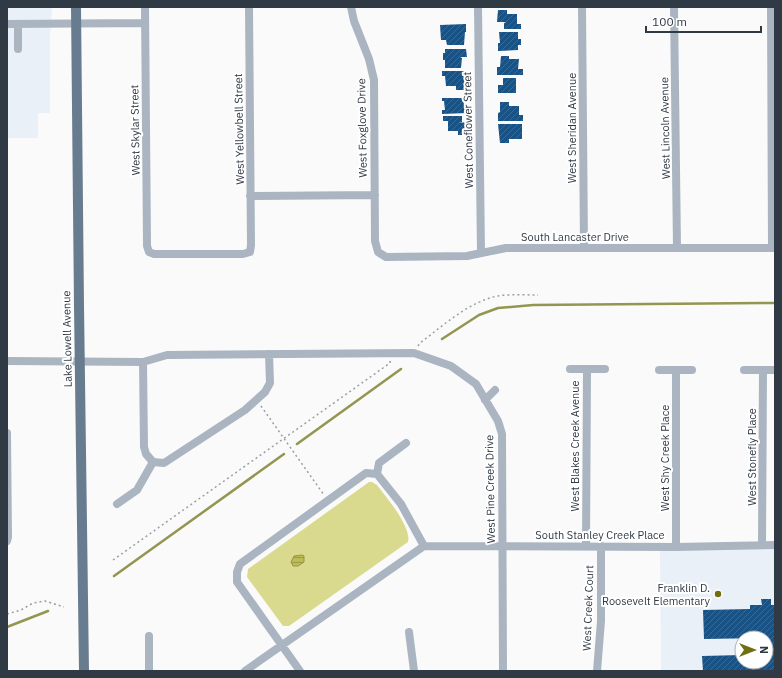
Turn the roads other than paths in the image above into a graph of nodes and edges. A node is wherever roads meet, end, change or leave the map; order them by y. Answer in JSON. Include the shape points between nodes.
{"nodes":[{"id":1,"x":76,"y":7,"type":"edge"},
{"id":2,"x":145,"y":7,"type":"edge"},
{"id":3,"x":248,"y":7,"type":"edge"},
{"id":4,"x":351,"y":7,"type":"edge"},
{"id":5,"x":478,"y":7,"type":"edge"},
{"id":6,"x":582,"y":7,"type":"edge"},
{"id":7,"x":674,"y":7,"type":"edge"},
{"id":8,"x":771,"y":7,"type":"edge"},
{"id":9,"x":76,"y":23,"type":"junction"},
{"id":10,"x":145,"y":23,"type":"junction"},
{"id":11,"x":7,"y":24,"type":"edge"},
{"id":12,"x":18,"y":24,"type":"junction"},
{"id":13,"x":18,"y":49,"type":"dead end"},
{"id":14,"x":375,"y":195,"type":"junction"},
{"id":15,"x":250,"y":196,"type":"junction"},
{"id":16,"x":584,"y":248,"type":"junction"},
{"id":17,"x":677,"y":248,"type":"junction"},
{"id":18,"x":774,"y":248,"type":"edge"},
{"id":19,"x":250,"y":252,"type":"joint"},
{"id":20,"x":378,"y":252,"type":"joint"},
{"id":21,"x":481,"y":253,"type":"junction"},
{"id":22,"x":269,"y":354,"type":"junction"},
{"id":23,"x":7,"y":361,"type":"edge"},
{"id":24,"x":79,"y":362,"type":"junction"},
{"id":25,"x":143,"y":362,"type":"junction"},
{"id":26,"x":570,"y":369,"type":"dead end"},
{"id":27,"x":587,"y":369,"type":"junction"},
{"id":28,"x":605,"y":369,"type":"dead end"},
{"id":29,"x":659,"y":370,"type":"dead end"},
{"id":30,"x":676,"y":370,"type":"junction"},
{"id":31,"x":692,"y":370,"type":"dead end"},
{"id":32,"x":744,"y":370,"type":"dead end"},
{"id":33,"x":763,"y":370,"type":"junction"},
{"id":34,"x":775,"y":370,"type":"edge"},
{"id":35,"x":495,"y":390,"type":"dead end"},
{"id":36,"x":485,"y":400,"type":"junction"},
{"id":37,"x":7,"y":433,"type":"edge"},
{"id":38,"x":406,"y":443,"type":"dead end"},
{"id":39,"x":153,"y":462,"type":"junction"},
{"id":40,"x":7,"y":467,"type":"edge"},
{"id":41,"x":377,"y":474,"type":"junction"},
{"id":42,"x":117,"y":504,"type":"dead end"},
{"id":43,"x":7,"y":541,"type":"edge"},
{"id":44,"x":762,"y":545,"type":"junction"},
{"id":45,"x":775,"y":545,"type":"edge"},
{"id":46,"x":424,"y":546,"type":"junction"},
{"id":47,"x":502,"y":546,"type":"junction"},
{"id":48,"x":586,"y":546,"type":"junction"},
{"id":49,"x":601,"y":546,"type":"junction"},
{"id":50,"x":676,"y":547,"type":"junction"},
{"id":51,"x":409,"y":632,"type":"dead end"},
{"id":52,"x":149,"y":636,"type":"dead end"},
{"id":53,"x":282,"y":646,"type":"junction"},
{"id":54,"x":84,"y":671,"type":"edge"},
{"id":55,"x":149,"y":671,"type":"edge"},
{"id":56,"x":245,"y":671,"type":"edge"},
{"id":57,"x":300,"y":671,"type":"edge"},
{"id":58,"x":414,"y":671,"type":"edge"},
{"id":59,"x":503,"y":671,"type":"edge"},
{"id":60,"x":597,"y":671,"type":"edge"}],
"edges":[{"from":1,"to":9,"type":"main road","name":"Lake Lowell Avenue"},
{"from":2,"to":10,"type":"street","name":"West Skylar Street"},
{"from":3,"to":15,"type":"street","name":"West Yellowbell Street"},
{"from":4,"to":14,"type":"street","name":"West Foxglove Drive","via":[[370,59],[374,80]]},
{"from":5,"to":21,"type":"street","name":"West Coneflower Street"},
{"from":6,"to":16,"type":"street","name":"West Sheridan Avenue"},
{"from":7,"to":17,"type":"street","name":"West Lincoln Avenue"},
{"from":8,"to":18,"type":"street"},
{"from":9,"to":10,"type":"street"},
{"from":9,"to":12,"type":"street"},
{"from":9,"to":24,"type":"main road","name":"Lake Lowell Avenue"},
{"from":10,"to":19,"type":"street","name":"West Skylar Street","via":[[149,252]]},
{"from":11,"to":12,"type":"street"},
{"from":12,"to":13,"type":"street"},
{"from":14,"to":15,"type":"street"},
{"from":14,"to":20,"type":"street","name":"West Foxglove Drive","via":[[375,241]]},
{"from":15,"to":19,"type":"street","name":"West Yellowbell Street"},
{"from":16,"to":17,"type":"street","name":"South Lancaster Drive"},
{"from":16,"to":21,"type":"street","name":"South Lancaster Drive","via":[[506,248]]},
{"from":17,"to":18,"type":"street","name":"South Lancaster Drive"},
{"from":20,"to":21,"type":"street","name":"South Lancaster Drive","via":[[386,257],[467,256]]},
{"from":22,"to":25,"type":"street","name":"West Pine Creek Drive","via":[[167,355]]},
{"from":22,"to":36,"type":"street","name":"West Pine Creek Drive","via":[[414,353],[451,366],[476,384]]},
{"from":22,"to":39,"type":"street","via":[[270,383],[257,400],[164,463]]},
{"from":23,"to":24,"type":"street","name":"West Pine Creek Drive"},
{"from":24,"to":25,"type":"street","name":"West Pine Creek Drive"},
{"from":24,"to":54,"type":"main road","name":"Lake Lowell Avenue"},
{"from":25,"to":39,"type":"street","via":[[144,447]]},
{"from":26,"to":27,"type":"street","name":"West Blakes Creek Avenue"},
{"from":27,"to":28,"type":"street","name":"West Blakes Creek Avenue"},
{"from":27,"to":48,"type":"street","name":"West Blakes Creek Avenue"},
{"from":29,"to":30,"type":"street"},
{"from":30,"to":31,"type":"street"},
{"from":30,"to":50,"type":"street","name":"West Shy Creek Place"},
{"from":32,"to":33,"type":"street"},
{"from":33,"to":34,"type":"street"},
{"from":33,"to":44,"type":"street","name":"West Stonefly Place"},
{"from":35,"to":36,"type":"street"},
{"from":36,"to":47,"type":"street","name":"West Pine Creek Drive","via":[[498,421],[502,434]]},
{"from":37,"to":40,"type":"street"},
{"from":38,"to":41,"type":"street","via":[[379,463]]},
{"from":39,"to":42,"type":"street","via":[[137,490]]},
{"from":40,"to":43,"type":"street"},
{"from":41,"to":46,"type":"street","via":[[401,504]]},
{"from":41,"to":53,"type":"street","via":[[366,473],[240,564],[237,572],[238,582]]},
{"from":44,"to":45,"type":"street","name":"South Stanley Creek Place"},
{"from":44,"to":50,"type":"street","name":"South Stanley Creek Place"},
{"from":46,"to":47,"type":"street","name":"South Stanley Creek Place"},
{"from":46,"to":53,"type":"street"},
{"from":47,"to":48,"type":"street","name":"South Stanley Creek Place"},
{"from":47,"to":59,"type":"street","name":"West Pine Creek Drive"},
{"from":48,"to":49,"type":"street","name":"South Stanley Creek Place"},
{"from":49,"to":50,"type":"street","name":"South Stanley Creek Place"},
{"from":49,"to":60,"type":"street","name":"West Creek Court","via":[[601,621]]},
{"from":51,"to":58,"type":"street"},
{"from":52,"to":55,"type":"street"},
{"from":53,"to":56,"type":"street"},
{"from":53,"to":57,"type":"street"}]}
